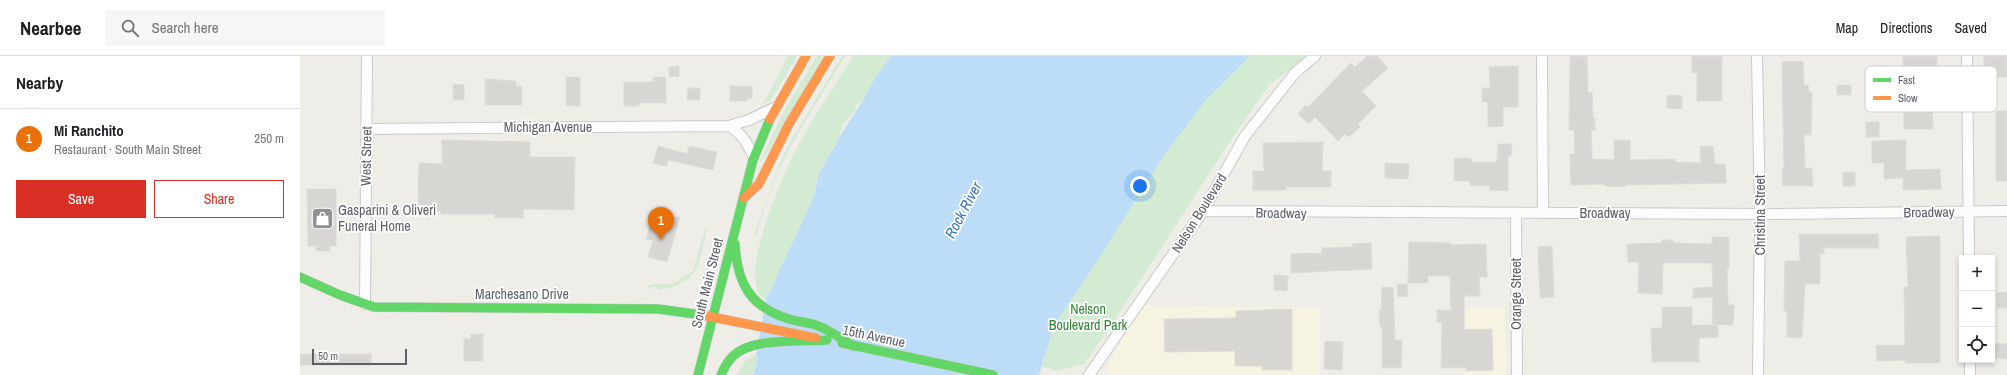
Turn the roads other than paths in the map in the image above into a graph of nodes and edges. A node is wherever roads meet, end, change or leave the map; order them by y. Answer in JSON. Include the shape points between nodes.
{"nodes":[{"id":1,"x":367,"y":56,"type":"edge"},
{"id":2,"x":806,"y":56,"type":"edge"},
{"id":3,"x":830,"y":56,"type":"edge"},
{"id":4,"x":1315,"y":56,"type":"edge"},
{"id":5,"x":1542,"y":56,"type":"edge"},
{"id":6,"x":1757,"y":56,"type":"edge"},
{"id":7,"x":1967,"y":56,"type":"edge"},
{"id":8,"x":1967,"y":66,"type":"edge"},
{"id":9,"x":776,"y":107,"type":"junction"},
{"id":10,"x":1967,"y":112,"type":"edge"},
{"id":11,"x":729,"y":126,"type":"junction"},
{"id":12,"x":366,"y":129,"type":"junction"},
{"id":13,"x":753,"y":156,"type":"junction"},
{"id":14,"x":744,"y":198,"type":"junction"},
{"id":15,"x":1203,"y":211,"type":"junction"},
{"id":16,"x":1968,"y":211,"type":"junction"},
{"id":17,"x":2007,"y":211,"type":"edge"},
{"id":18,"x":1516,"y":213,"type":"junction"},
{"id":19,"x":1543,"y":213,"type":"junction"},
{"id":20,"x":1760,"y":214,"type":"junction"},
{"id":21,"x":735,"y":229,"type":"junction"},
{"id":22,"x":1969,"y":255,"type":"edge"},
{"id":23,"x":300,"y":276,"type":"edge"},
{"id":24,"x":365,"y":304,"type":"junction"},
{"id":25,"x":713,"y":317,"type":"junction"},
{"id":26,"x":750,"y":324,"type":"joint"},
{"id":27,"x":827,"y":340,"type":"junction"},
{"id":28,"x":853,"y":346,"type":"junction"},
{"id":29,"x":1970,"y":363,"type":"edge"},
{"id":30,"x":698,"y":375,"type":"edge"},
{"id":31,"x":721,"y":375,"type":"edge"},
{"id":32,"x":993,"y":375,"type":"edge"},
{"id":33,"x":1089,"y":375,"type":"edge"},
{"id":34,"x":1517,"y":375,"type":"edge"},
{"id":35,"x":1758,"y":375,"type":"edge"},
{"id":36,"x":1970,"y":375,"type":"edge"}],
"edges":[{"from":1,"to":12,"type":"street","name":"West Street"},
{"from":2,"to":9,"type":"main road","name":"South Main Street"},
{"from":3,"to":14,"type":"main road","via":[[789,124],[759,184]]},
{"from":4,"to":15,"type":"street","name":"Nelson Boulevard","via":[[1295,73],[1245,136]]},
{"from":5,"to":19,"type":"street"},
{"from":6,"to":20,"type":"street","name":"Christina Street"},
{"from":7,"to":8,"type":"street"},
{"from":9,"to":11,"type":"street","name":"Michigan Avenue"},
{"from":9,"to":13,"type":"main road","name":"South Main Street"},
{"from":10,"to":16,"type":"street"},
{"from":11,"to":12,"type":"street","name":"Michigan Avenue"},
{"from":11,"to":13,"type":"street","via":[[740,132]]},
{"from":12,"to":24,"type":"street","name":"West Street"},
{"from":13,"to":14,"type":"main road","name":"South Main Street","via":[[746,179]]},
{"from":14,"to":21,"type":"main road","name":"South Main Street"},
{"from":15,"to":18,"type":"street","name":"Broadway"},
{"from":15,"to":33,"type":"street","name":"Nelson Boulevard"},
{"from":16,"to":17,"type":"street","name":"Broadway"},
{"from":16,"to":20,"type":"street","name":"Broadway"},
{"from":16,"to":22,"type":"street"},
{"from":18,"to":19,"type":"street","name":"Broadway"},
{"from":18,"to":34,"type":"street","name":"Orange Street"},
{"from":19,"to":20,"type":"street","name":"Broadway"},
{"from":20,"to":35,"type":"street","name":"Christina Street"},
{"from":21,"to":25,"type":"main road","name":"South Main Street"},
{"from":21,"to":28,"type":"main road","via":[[738,271],[742,283],[759,306],[768,312],[818,326]]},
{"from":23,"to":24,"type":"main road","name":"Marchesano Drive"},
{"from":24,"to":25,"type":"main road","name":"Marchesano Drive","via":[[386,308],[658,309]]},
{"from":25,"to":26,"type":"main road","name":"Marchesano Drive"},
{"from":25,"to":30,"type":"main road","name":"South Main Street"},
{"from":26,"to":27,"type":"main road","name":"15th Avenue"},
{"from":27,"to":28,"type":"main road","name":"15th Avenue"},
{"from":27,"to":31,"type":"main road","via":[[772,341],[744,349],[728,361]]},
{"from":28,"to":32,"type":"main road","name":"15th Avenue"},
{"from":29,"to":36,"type":"street"}]}
